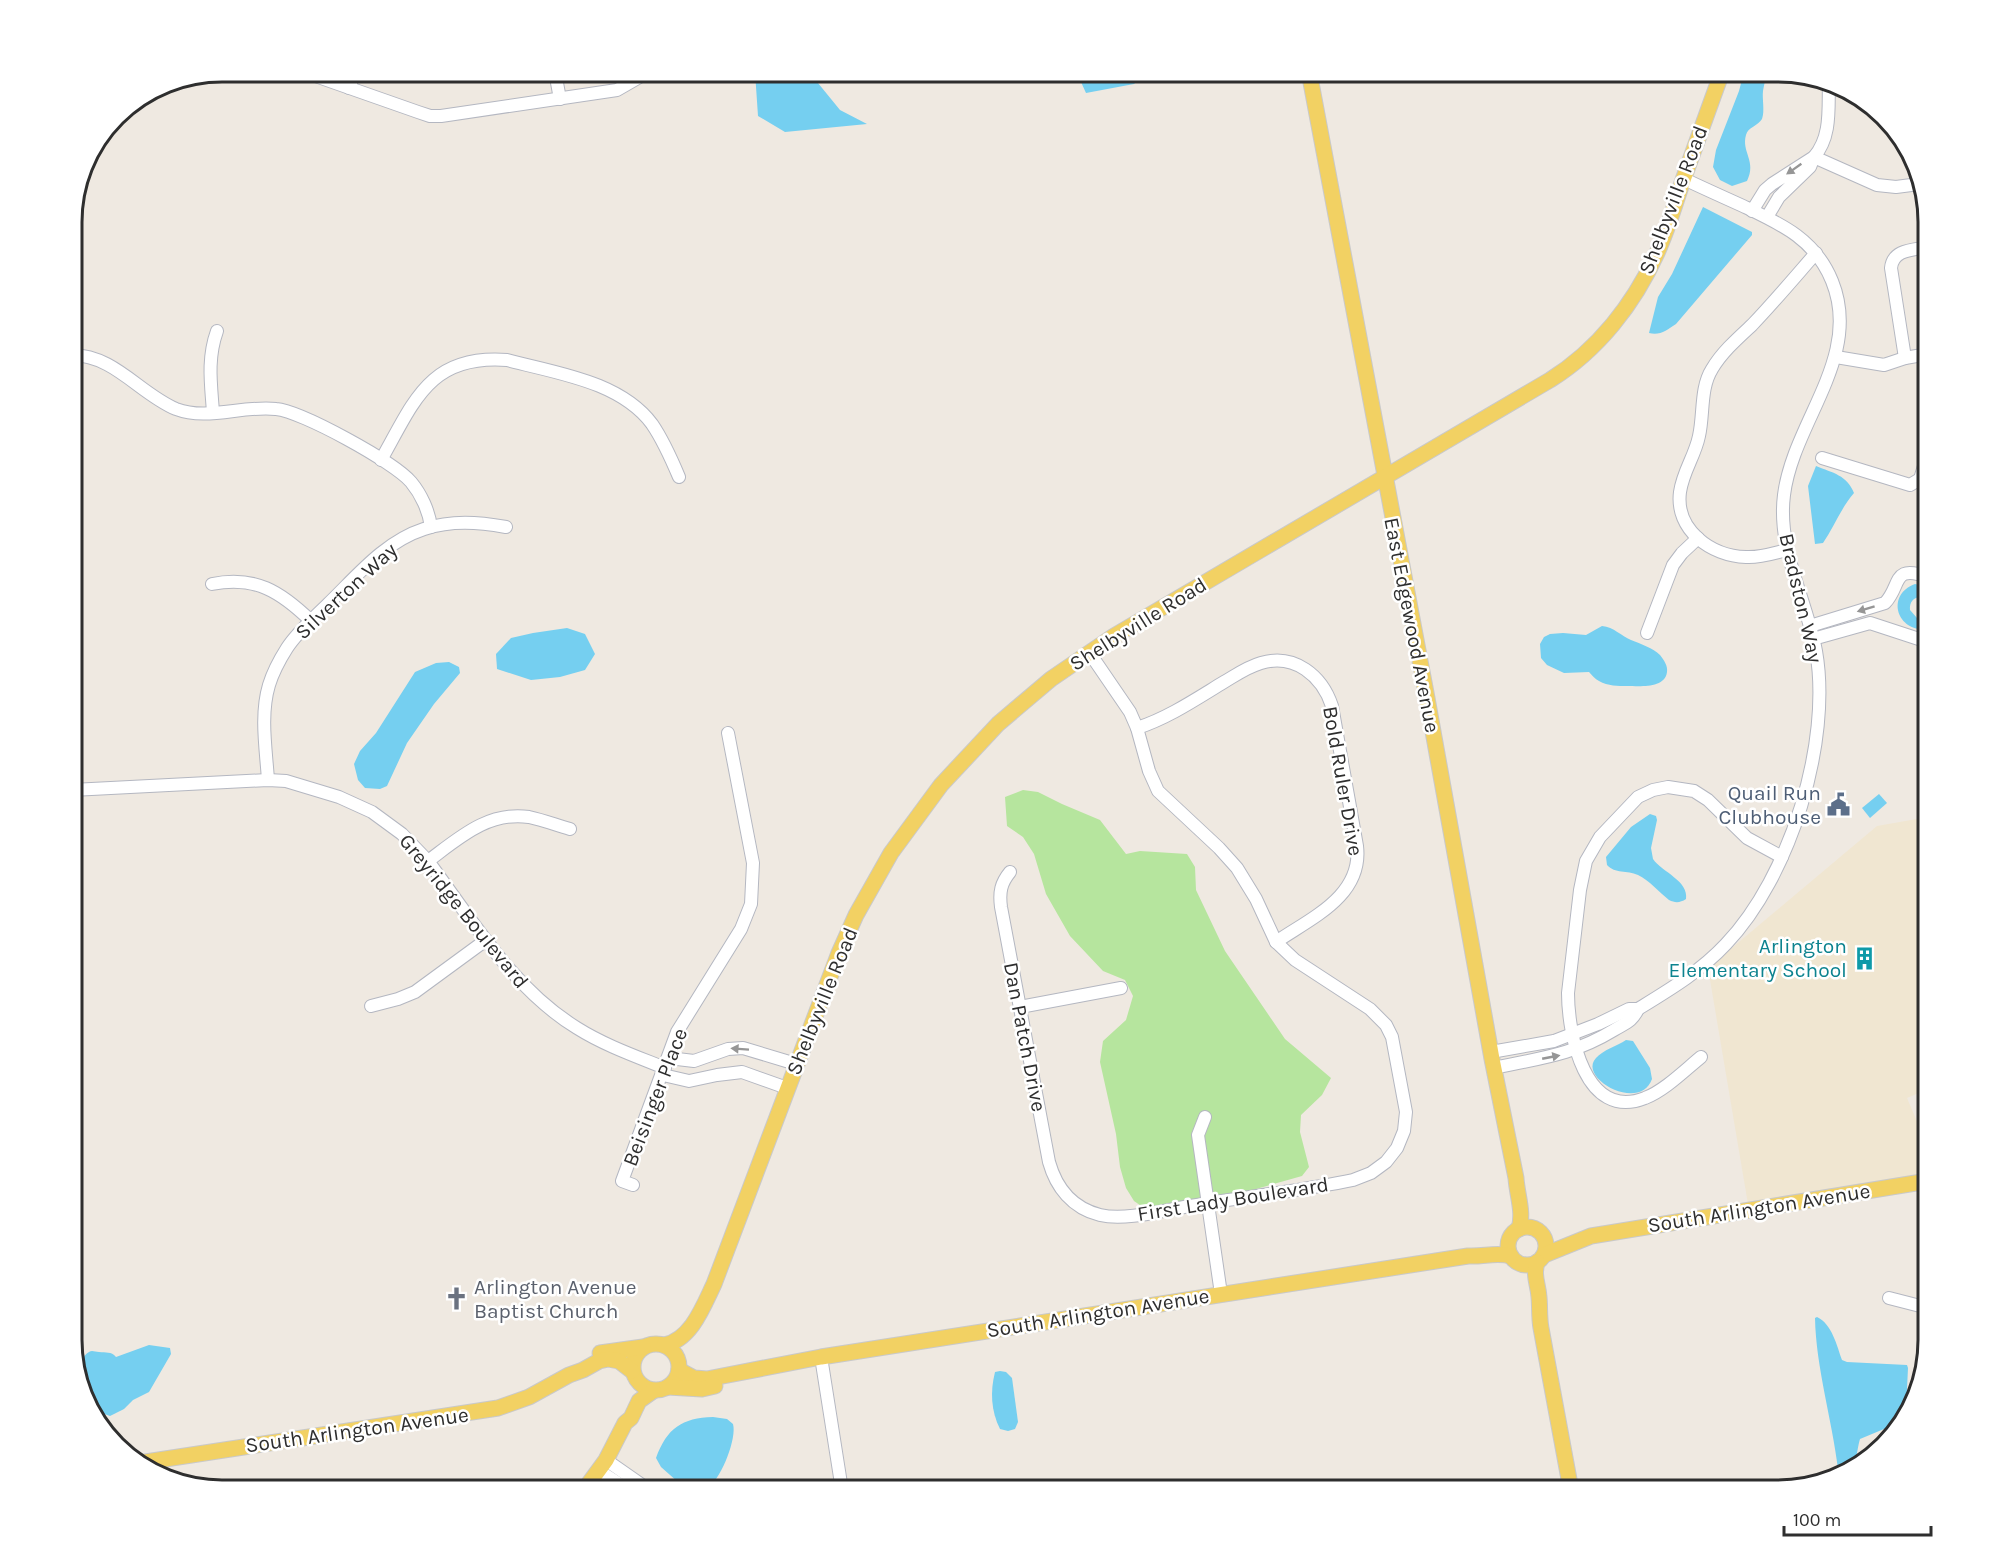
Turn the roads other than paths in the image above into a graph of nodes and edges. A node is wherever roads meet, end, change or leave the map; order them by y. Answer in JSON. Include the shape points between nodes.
{"nodes":[{"id":1,"x":332,"y":82,"type":"edge"},
{"id":2,"x":351,"y":82,"type":"edge"},
{"id":3,"x":557,"y":82,"type":"edge"},
{"id":4,"x":631,"y":82,"type":"edge"},
{"id":5,"x":1311,"y":82,"type":"edge"},
{"id":6,"x":1718,"y":82,"type":"edge"},
{"id":7,"x":349,"y":88,"type":"junction"},
{"id":8,"x":1829,"y":92,"type":"edge"},
{"id":9,"x":560,"y":99,"type":"junction"},
{"id":10,"x":1814,"y":157,"type":"junction"},
{"id":11,"x":1683,"y":179,"type":"junction"},
{"id":12,"x":1912,"y":185,"type":"edge"},
{"id":13,"x":1752,"y":210,"type":"junction"},
{"id":14,"x":1767,"y":217,"type":"junction"},
{"id":15,"x":1917,"y":249,"type":"edge"},
{"id":16,"x":1816,"y":253,"type":"junction"},
{"id":17,"x":217,"y":332,"type":"dead end"},
{"id":18,"x":83,"y":356,"type":"edge"},
{"id":19,"x":1917,"y":356,"type":"edge"},
{"id":20,"x":1836,"y":357,"type":"junction"},
{"id":21,"x":1905,"y":358,"type":"junction"},
{"id":22,"x":213,"y":412,"type":"junction"},
{"id":23,"x":1821,"y":458,"type":"dead end"},
{"id":24,"x":381,"y":460,"type":"junction"},
{"id":25,"x":679,"y":477,"type":"dead end"},
{"id":26,"x":1384,"y":478,"type":"junction"},
{"id":27,"x":1917,"y":481,"type":"edge"},
{"id":28,"x":506,"y":526,"type":"dead end"},
{"id":29,"x":431,"y":527,"type":"junction"},
{"id":30,"x":1698,"y":538,"type":"junction"},
{"id":31,"x":1787,"y":550,"type":"junction"},
{"id":32,"x":1917,"y":573,"type":"edge"},
{"id":33,"x":212,"y":584,"type":"dead end"},
{"id":34,"x":311,"y":621,"type":"junction"},
{"id":35,"x":1810,"y":626,"type":"junction"},
{"id":36,"x":1647,"y":633,"type":"dead end"},
{"id":37,"x":1813,"y":639,"type":"junction"},
{"id":38,"x":1917,"y":639,"type":"edge"},
{"id":39,"x":1089,"y":652,"type":"junction"},
{"id":40,"x":1137,"y":728,"type":"junction"},
{"id":41,"x":728,"y":733,"type":"dead end"},
{"id":42,"x":268,"y":780,"type":"junction"},
{"id":43,"x":83,"y":789,"type":"edge"},
{"id":44,"x":570,"y":829,"type":"dead end"},
{"id":45,"x":1782,"y":857,"type":"junction"},
{"id":46,"x":428,"y":861,"type":"junction"},
{"id":47,"x":1010,"y":872,"type":"dead end"},
{"id":48,"x":486,"y":939,"type":"junction"},
{"id":49,"x":1276,"y":942,"type":"junction"},
{"id":50,"x":1121,"y":988,"type":"dead end"},
{"id":51,"x":371,"y":1005,"type":"dead end"},
{"id":52,"x":1020,"y":1007,"type":"junction"},
{"id":53,"x":1575,"y":1042,"type":"junction"},
{"id":54,"x":1491,"y":1052,"type":"junction"},
{"id":55,"x":1701,"y":1057,"type":"dead end"},
{"id":56,"x":796,"y":1064,"type":"junction"},
{"id":57,"x":665,"y":1067,"type":"junction"},
{"id":58,"x":1494,"y":1068,"type":"junction"},
{"id":59,"x":787,"y":1088,"type":"junction"},
{"id":60,"x":1205,"y":1117,"type":"dead end"},
{"id":61,"x":1516,"y":1178,"type":"junction"},
{"id":62,"x":1917,"y":1182,"type":"edge"},
{"id":63,"x":633,"y":1185,"type":"dead end"},
{"id":64,"x":1070,"y":1199,"type":"joint"},
{"id":65,"x":1207,"y":1203,"type":"junction"},
{"id":66,"x":1515,"y":1233,"type":"junction"},
{"id":67,"x":1540,"y":1233,"type":"junction"},
{"id":68,"x":1591,"y":1236,"type":"junction"},
{"id":69,"x":1468,"y":1256,"type":"junction"},
{"id":70,"x":1541,"y":1258,"type":"junction"},
{"id":71,"x":1515,"y":1260,"type":"junction"},
{"id":72,"x":1221,"y":1294,"type":"junction"},
{"id":73,"x":1889,"y":1298,"type":"dead end"},
{"id":74,"x":1917,"y":1305,"type":"edge"},
{"id":75,"x":1538,"y":1309,"type":"junction"},
{"id":76,"x":700,"y":1313,"type":"junction"},
{"id":77,"x":664,"y":1345,"type":"junction"},
{"id":78,"x":643,"y":1347,"type":"junction"},
{"id":79,"x":821,"y":1357,"type":"junction"},
{"id":80,"x":679,"y":1367,"type":"junction"},
{"id":81,"x":633,"y":1374,"type":"junction"},
{"id":82,"x":569,"y":1375,"type":"junction"},
{"id":83,"x":730,"y":1376,"type":"junction"},
{"id":84,"x":660,"y":1389,"type":"junction"},
{"id":85,"x":625,"y":1423,"type":"junction"},
{"id":86,"x":152,"y":1461,"type":"edge"},
{"id":87,"x":602,"y":1465,"type":"junction"},
{"id":88,"x":591,"y":1480,"type":"edge"},
{"id":89,"x":618,"y":1480,"type":"edge"},
{"id":90,"x":630,"y":1480,"type":"edge"},
{"id":91,"x":840,"y":1480,"type":"edge"},
{"id":92,"x":1569,"y":1480,"type":"edge"}],
"edges":[{"from":1,"to":7,"type":"street"},
{"from":2,"to":7,"type":"street"},
{"from":3,"to":9,"type":"street"},
{"from":4,"to":9,"type":"street","via":[[617,90]]},
{"from":5,"to":26,"type":"main road","name":"East Edgewood Avenue"},
{"from":6,"to":11,"type":"main road","name":"Shelbyville Road"},
{"from":7,"to":9,"type":"street","via":[[430,116]]},
{"from":8,"to":10,"type":"street","via":[[1827,133]]},
{"from":10,"to":12,"type":"street","via":[[1877,185]]},
{"from":10,"to":13,"type":"street","one_way":true,"via":[[1772,184]]},
{"from":10,"to":14,"type":"street","via":[[1810,167],[1779,197]]},
{"from":11,"to":13,"type":"street","name":"Bradston Way"},
{"from":11,"to":26,"type":"main road","name":"Shelbyville Road","via":[[1646,275],[1605,334],[1554,378]]},
{"from":13,"to":14,"type":"street","name":"Bradston Way"},
{"from":14,"to":16,"type":"street","name":"Bradston Way","via":[[1789,228]]},
{"from":15,"to":21,"type":"street","via":[[1899,253],[1891,268]]},
{"from":16,"to":20,"type":"street","name":"Bradston Way","via":[[1838,298],[1841,320]]},
{"from":16,"to":30,"type":"street","via":[[1729,347],[1706,381],[1699,436],[1683,474],[1679,504],[1684,522]]},
{"from":17,"to":22,"type":"street","via":[[209,363]]},
{"from":18,"to":22,"type":"street","via":[[104,362],[177,409]]},
{"from":19,"to":21,"type":"street"},
{"from":20,"to":21,"type":"street","via":[[1884,365]]},
{"from":20,"to":31,"type":"street","name":"Bradston Way","via":[[1789,468],[1783,509]]},
{"from":22,"to":24,"type":"street","via":[[284,410]]},
{"from":23,"to":27,"type":"street","via":[[1910,485]]},
{"from":24,"to":25,"type":"street","via":[[429,382],[466,362],[495,359],[578,378],[627,401],[651,423]]},
{"from":24,"to":29,"type":"street","via":[[417,490]]},
{"from":26,"to":39,"type":"main road","name":"Shelbyville Road"},
{"from":26,"to":54,"type":"main road","name":"East Edgewood Avenue"},
{"from":28,"to":29,"type":"street","name":"Silverton Way","via":[[461,522]]},
{"from":29,"to":34,"type":"street","name":"Silverton Way","via":[[403,538],[379,555]]},
{"from":30,"to":31,"type":"street","via":[[1717,551],[1734,556],[1757,557]]},
{"from":30,"to":36,"type":"street","via":[[1673,565]]},
{"from":31,"to":35,"type":"street","name":"Bradston Way"},
{"from":32,"to":35,"type":"street","one_way":true,"via":[[1906,574],[1895,583],[1885,603]]},
{"from":33,"to":34,"type":"street","via":[[243,582],[269,588],[288,599]]},
{"from":34,"to":42,"type":"street","name":"Silverton Way","via":[[288,646],[268,687],[264,729]]},
{"from":35,"to":37,"type":"street","name":"Bradston Way"},
{"from":37,"to":38,"type":"street","via":[[1870,623]]},
{"from":37,"to":45,"type":"street","name":"Bradston Way","via":[[1820,693],[1814,746],[1799,812]]},
{"from":39,"to":40,"type":"street"},
{"from":39,"to":56,"type":"main road","name":"Shelbyville Road","via":[[998,724],[915,818],[856,915]]},
{"from":40,"to":49,"type":"street","via":[[1158,791],[1237,868]]},
{"from":40,"to":49,"type":"street","name":"Bold Ruler Drive","via":[[1266,662],[1284,661],[1302,667],[1323,685],[1332,706],[1357,846],[1357,869],[1337,900]]},
{"from":41,"to":57,"type":"street","name":"Beisinger Place","via":[[753,863],[751,904],[741,929],[677,1032]]},
{"from":42,"to":43,"type":"street","name":"Greyridge Boulevard"},
{"from":42,"to":46,"type":"street","name":"Greyridge Boulevard","via":[[291,782],[364,808],[396,828]]},
{"from":44,"to":46,"type":"street","via":[[529,818],[497,819],[467,832]]},
{"from":45,"to":53,"type":"street","name":"Bradston Way","via":[[1754,911],[1728,943],[1698,970],[1638,1010],[1629,1010]]},
{"from":45,"to":53,"type":"street","via":[[1747,838],[1694,791],[1668,787],[1638,797],[1600,837],[1587,861],[1568,993]]},
{"from":46,"to":48,"type":"street","name":"Greyridge Boulevard"},
{"from":47,"to":52,"type":"street","name":"Dan Patch Drive","via":[[999,897]]},
{"from":48,"to":51,"type":"street","via":[[415,992]]},
{"from":48,"to":57,"type":"street","name":"Greyridge Boulevard","via":[[528,990],[563,1019],[602,1042]]},
{"from":49,"to":65,"type":"street","name":"First Lady Boulevard","via":[[1295,960],[1370,1009],[1386,1025],[1394,1046],[1406,1112],[1401,1138],[1382,1165],[1353,1180]]},
{"from":50,"to":52,"type":"street"},
{"from":52,"to":64,"type":"street","name":"Dan Patch Drive","via":[[1049,1162],[1055,1180]]},
{"from":53,"to":54,"type":"street","name":"Bradston Way","via":[[1554,1041]]},
{"from":53,"to":55,"type":"street","via":[[1590,1082],[1607,1096],[1623,1101],[1650,1096]]},
{"from":58,"to":53,"type":"street","name":"Bradston Way","one_way":true,"via":[[1562,1054]]},
{"from":54,"to":58,"type":"main road","name":"East Edgewood Avenue"},
{"from":56,"to":57,"type":"street","name":"Greyridge Boulevard","one_way":true,"via":[[743,1048],[728,1048]]},
{"from":56,"to":59,"type":"main road","name":"Shelbyville Road"},
{"from":57,"to":59,"type":"street","name":"Greyridge Boulevard","via":[[689,1082],[742,1072]]},
{"from":57,"to":63,"type":"street","name":"Beisinger Place","via":[[622,1181]]},
{"from":58,"to":61,"type":"main road","name":"East Edgewood Avenue"},
{"from":59,"to":76,"type":"main road","name":"Shelbyville Road"},
{"from":60,"to":65,"type":"street","via":[[1198,1135]]},
{"from":61,"to":66,"type":"main road","via":[[1521,1214]]},
{"from":61,"to":67,"type":"main road"},
{"from":62,"to":68,"type":"main road","name":"South Arlington Avenue"},
{"from":64,"to":65,"type":"street","name":"First Lady Boulevard","via":[[1090,1212],[1112,1216]]},
{"from":65,"to":72,"type":"street"},
{"from":66,"to":67,"type":"main road","via":[[1529,1227]]},
{"from":66,"to":69,"type":"main road","name":"South Arlington Avenue"},
{"from":66,"to":71,"type":"main road","via":[[1509,1247]]},
{"from":67,"to":68,"type":"main road","name":"South Arlington Avenue","via":[[1556,1239],[1581,1233]]},
{"from":67,"to":70,"type":"main road","via":[[1546,1245]]},
{"from":68,"to":70,"type":"main road","name":"South Arlington Avenue"},
{"from":69,"to":71,"type":"main road","name":"South Arlington Avenue","via":[[1497,1254]]},
{"from":69,"to":72,"type":"main road","name":"South Arlington Avenue"},
{"from":70,"to":71,"type":"main road","via":[[1528,1265]]},
{"from":70,"to":75,"type":"main road","via":[[1535,1279],[1540,1298]]},
{"from":71,"to":75,"type":"main road","via":[[1525,1274]]},
{"from":72,"to":79,"type":"main road","name":"South Arlington Avenue"},
{"from":73,"to":74,"type":"street"},
{"from":75,"to":92,"type":"main road"},
{"from":76,"to":77,"type":"main road","via":[[679,1340]]},
{"from":76,"to":80,"type":"main road"},
{"from":77,"to":78,"type":"main road"},
{"from":77,"to":80,"type":"main road","via":[[674,1353]]},
{"from":78,"to":81,"type":"main road","via":[[634,1359]]},
{"from":78,"to":82,"type":"main road","name":"South Arlington Avenue","via":[[597,1354]]},
{"from":79,"to":83,"type":"main road","name":"South Arlington Avenue"},
{"from":79,"to":91,"type":"street"},
{"from":80,"to":83,"type":"main road","name":"South Arlington Avenue","via":[[700,1379]]},
{"from":80,"to":84,"type":"main road","via":[[674,1381]]},
{"from":81,"to":82,"type":"main road","name":"South Arlington Avenue","via":[[618,1361],[608,1359]]},
{"from":81,"to":84,"type":"main road","via":[[642,1386]]},
{"from":81,"to":85,"type":"main road"},
{"from":82,"to":86,"type":"main road","name":"South Arlington Avenue","via":[[529,1397],[485,1411]]},
{"from":83,"to":84,"type":"main road","name":"South Arlington Avenue","via":[[708,1388]]},
{"from":84,"to":85,"type":"main road","via":[[644,1395]]},
{"from":85,"to":87,"type":"main road"},
{"from":87,"to":88,"type":"main road"},
{"from":87,"to":89,"type":"street"},
{"from":87,"to":90,"type":"street"}]}
